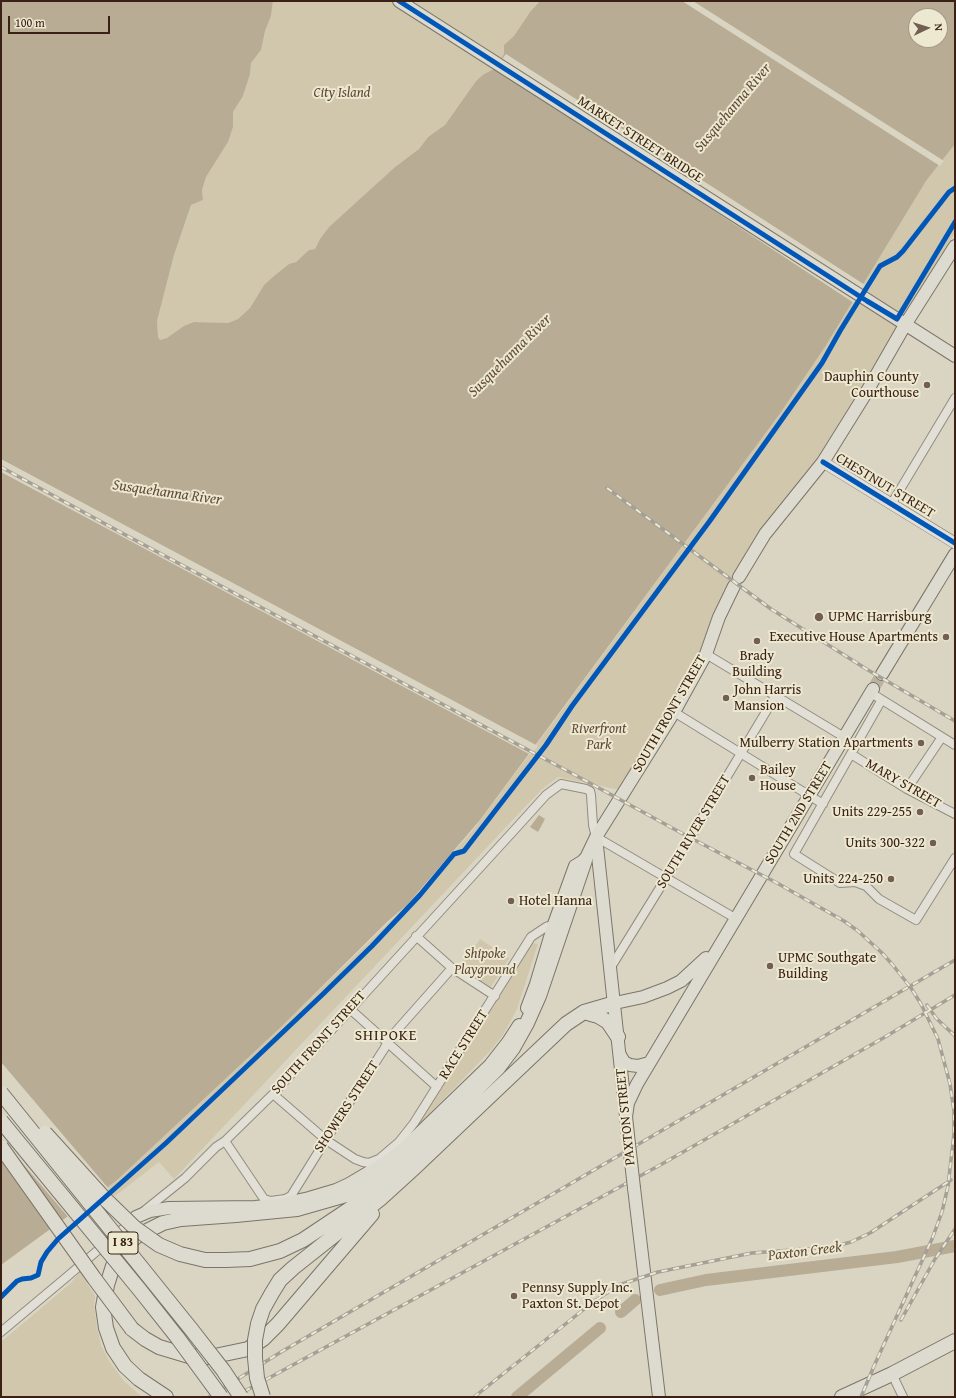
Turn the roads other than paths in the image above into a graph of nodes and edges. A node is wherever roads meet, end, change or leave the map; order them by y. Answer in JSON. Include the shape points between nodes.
{"nodes":[{"id":1,"x":399,"y":1,"type":"edge"},
{"id":2,"x":955,"y":246,"type":"edge"},
{"id":3,"x":952,"y":259,"type":"edge"},
{"id":4,"x":905,"y":325,"type":"junction"},
{"id":5,"x":955,"y":356,"type":"edge"},
{"id":6,"x":955,"y":398,"type":"edge"},
{"id":7,"x":824,"y":462,"type":"junction"},
{"id":8,"x":892,"y":504,"type":"junction"},
{"id":9,"x":955,"y":543,"type":"edge"},
{"id":10,"x":955,"y":554,"type":"edge"},
{"id":11,"x":706,"y":654,"type":"junction"},
{"id":12,"x":882,"y":674,"type":"tunnel mouth"},
{"id":13,"x":872,"y":691,"type":"joint"},
{"id":14,"x":776,"y":696,"type":"junction"},
{"id":15,"x":881,"y":700,"type":"junction"},
{"id":16,"x":674,"y":712,"type":"junction"},
{"id":17,"x":844,"y":737,"type":"junction"},
{"id":18,"x":942,"y":737,"type":"junction"},
{"id":19,"x":955,"y":745,"type":"edge"},
{"id":20,"x":742,"y":754,"type":"junction"},
{"id":21,"x":851,"y":754,"type":"junction"},
{"id":22,"x":907,"y":789,"type":"junction"},
{"id":23,"x":809,"y":796,"type":"junction"},
{"id":24,"x":823,"y":804,"type":"junction"},
{"id":25,"x":955,"y":814,"type":"edge"},
{"id":26,"x":596,"y":837,"type":"junction"},
{"id":27,"x":955,"y":858,"type":"edge"},
{"id":28,"x":585,"y":860,"type":"junction"},
{"id":29,"x":666,"y":878,"type":"junction"},
{"id":30,"x":735,"y":918,"type":"junction"},
{"id":31,"x":554,"y":924,"type":"junction"},
{"id":32,"x":416,"y":936,"type":"junction"},
{"id":33,"x":724,"y":937,"type":"junction"},
{"id":34,"x":611,"y":967,"type":"junction"},
{"id":35,"x":452,"y":968,"type":"junction"},
{"id":36,"x":495,"y":996,"type":"junction"},
{"id":37,"x":615,"y":1003,"type":"junction"},
{"id":38,"x":350,"y":1009,"type":"junction"},
{"id":39,"x":584,"y":1012,"type":"junction"},
{"id":40,"x":618,"y":1037,"type":"junction"},
{"id":41,"x":388,"y":1044,"type":"junction"},
{"id":42,"x":620,"y":1056,"type":"junction"},
{"id":43,"x":649,"y":1063,"type":"junction"},
{"id":44,"x":1,"y":1086,"type":"edge"},
{"id":45,"x":437,"y":1087,"type":"junction"},
{"id":46,"x":1,"y":1093,"type":"edge"},
{"id":47,"x":273,"y":1094,"type":"junction"},
{"id":48,"x":626,"y":1116,"type":"junction"},
{"id":49,"x":1,"y":1121,"type":"edge"},
{"id":50,"x":326,"y":1140,"type":"junction"},
{"id":51,"x":225,"y":1141,"type":"junction"},
{"id":52,"x":1,"y":1147,"type":"edge"},
{"id":53,"x":393,"y":1169,"type":"junction"},
{"id":54,"x":413,"y":1169,"type":"junction"},
{"id":55,"x":136,"y":1217,"type":"junction"},
{"id":56,"x":1,"y":1332,"type":"edge"},
{"id":57,"x":955,"y":1341,"type":"edge"},
{"id":58,"x":892,"y":1374,"type":"junction"},
{"id":59,"x":166,"y":1397,"type":"edge"},
{"id":60,"x":221,"y":1397,"type":"edge"},
{"id":61,"x":241,"y":1397,"type":"edge"},
{"id":62,"x":264,"y":1397,"type":"edge"},
{"id":63,"x":659,"y":1397,"type":"edge"},
{"id":64,"x":842,"y":1397,"type":"edge"},
{"id":65,"x":903,"y":1397,"type":"edge"}],
"edges":[{"from":1,"to":4,"type":"main road","name":"MARKET STREET BRIDGE"},
{"from":2,"to":3,"type":"main road","name":"SOUTH FRONT STREET"},
{"from":3,"to":4,"type":"main road","name":"SOUTH FRONT STREET"},
{"from":4,"to":5,"type":"main road","name":"MARKET STREET BRIDGE"},
{"from":4,"to":7,"type":"main road","name":"SOUTH FRONT STREET"},
{"from":6,"to":8,"type":"street"},
{"from":7,"to":8,"type":"main road","name":"CHESTNUT STREET"},
{"from":7,"to":11,"type":"main road","name":"SOUTH FRONT STREET","via":[[765,534],[736,582],[719,617]]},
{"from":8,"to":9,"type":"main road","name":"CHESTNUT STREET"},
{"from":10,"to":12,"type":"main road"},
{"from":11,"to":14,"type":"street"},
{"from":11,"to":16,"type":"main road","name":"SOUTH FRONT STREET"},
{"from":13,"to":15,"type":"street"},
{"from":13,"to":17,"type":"main road","name":"SOUTH 2ND STREET"},
{"from":14,"to":17,"type":"street"},
{"from":14,"to":20,"type":"street","name":"SOUTH RIVER STREET"},
{"from":15,"to":18,"type":"street"},
{"from":15,"to":21,"type":"street"},
{"from":16,"to":20,"type":"street"},
{"from":16,"to":26,"type":"main road","name":"SOUTH FRONT STREET"},
{"from":17,"to":23,"type":"main road","name":"SOUTH 2ND STREET"},
{"from":18,"to":19,"type":"street"},
{"from":18,"to":22,"type":"street"},
{"from":20,"to":23,"type":"street"},
{"from":20,"to":29,"type":"street","name":"SOUTH RIVER STREET"},
{"from":21,"to":22,"type":"street","name":"MARY STREET"},
{"from":21,"to":24,"type":"street"},
{"from":22,"to":25,"type":"street","name":"MARY STREET"},
{"from":23,"to":24,"type":"street"},
{"from":23,"to":30,"type":"main road","name":"SOUTH 2ND STREET"},
{"from":24,"to":27,"type":"street","via":[[794,854],[840,883],[855,882],[866,886],[879,899],[916,920]]},
{"from":26,"to":28,"type":"main road","name":"SOUTH FRONT STREET"},
{"from":26,"to":29,"type":"street"},
{"from":26,"to":32,"type":"street","name":"SOUTH FRONT STREET","via":[[590,791],[561,784],[546,795]]},
{"from":26,"to":34,"type":"main road","name":"PAXTON STREET"},
{"from":28,"to":31,"type":"main road","name":"SOUTH FRONT STREET","via":[[576,866]]},
{"from":28,"to":53,"type":"highway","via":[[539,996],[513,1048],[498,1068],[462,1105]]},
{"from":29,"to":30,"type":"street"},
{"from":29,"to":34,"type":"street","name":"SOUTH RIVER STREET"},
{"from":30,"to":33,"type":"main road","name":"SOUTH 2ND STREET"},
{"from":31,"to":36,"type":"street","name":"RACE STREET","via":[[532,937]]},
{"from":31,"to":55,"type":"main road","name":"SOUTH FRONT STREET","via":[[530,1001],[508,1042],[490,1065],[403,1149],[383,1164],[336,1190],[294,1202],[255,1207],[169,1208],[150,1211]]},
{"from":32,"to":35,"type":"street"},
{"from":32,"to":38,"type":"street","name":"SOUTH FRONT STREET"},
{"from":33,"to":37,"type":"main road","name":"SOUTH 2ND STREET","via":[[701,964],[681,981],[656,992]]},
{"from":33,"to":43,"type":"main road","name":"SOUTH 2ND STREET"},
{"from":34,"to":37,"type":"main road","name":"PAXTON STREET"},
{"from":35,"to":36,"type":"street"},
{"from":35,"to":41,"type":"street","name":"SHOWERS STREET","via":[[390,1038]]},
{"from":36,"to":45,"type":"street","name":"RACE STREET"},
{"from":37,"to":39,"type":"highway"},
{"from":37,"to":40,"type":"main road","name":"PAXTON STREET"},
{"from":38,"to":41,"type":"street"},
{"from":38,"to":47,"type":"street","name":"SOUTH FRONT STREET"},
{"from":39,"to":40,"type":"highway","via":[[608,1022]]},
{"from":39,"to":54,"type":"highway","via":[[566,1024]]},
{"from":40,"to":42,"type":"main road","name":"PAXTON STREET"},
{"from":41,"to":45,"type":"street"},
{"from":41,"to":50,"type":"street","name":"SHOWERS STREET"},
{"from":42,"to":43,"type":"main road","via":[[630,1065]]},
{"from":42,"to":48,"type":"main road","name":"PAXTON STREET"},
{"from":43,"to":48,"type":"main road","name":"SOUTH 2ND STREET","via":[[631,1095]]},
{"from":44,"to":53,"type":"highway","bridge":true,"via":[[135,1228],[159,1245],[180,1254],[205,1260],[250,1259],[303,1240],[354,1206]]},
{"from":45,"to":50,"type":"street","name":"RACE STREET","via":[[399,1142],[369,1163],[355,1160]]},
{"from":46,"to":61,"type":"highway","number":"I 83","bridge":true,"via":[[191,1328]]},
{"from":47,"to":50,"type":"street"},
{"from":47,"to":51,"type":"street","name":"SOUTH FRONT STREET"},
{"from":48,"to":63,"type":"main road","name":"PAXTON STREET","bridge":true},
{"from":49,"to":60,"type":"highway","number":"I 83","bridge":true,"via":[[139,1289]]},
{"from":50,"to":51,"type":"street","name":"SHOWERS STREET","via":[[291,1196],[271,1201],[264,1200]]},
{"from":51,"to":55,"type":"street","name":"SOUTH FRONT STREET","via":[[185,1178]]},
{"from":52,"to":54,"type":"highway","bridge":true,"via":[[132,1329],[158,1347],[190,1356],[210,1357],[248,1349],[262,1339],[278,1324]]},
{"from":53,"to":59,"type":"highway","via":[[346,1195],[297,1209],[181,1219],[163,1223],[137,1236],[122,1248],[107,1285],[103,1307],[106,1328],[113,1348],[125,1366]]},
{"from":54,"to":62,"type":"highway","bridge":true,"via":[[280,1280],[266,1303],[255,1340],[257,1378]]},
{"from":55,"to":56,"type":"street","name":"SOUTH FRONT STREET"},
{"from":57,"to":58,"type":"highway"},
{"from":58,"to":64,"type":"highway"},
{"from":58,"to":65,"type":"street"}]}
